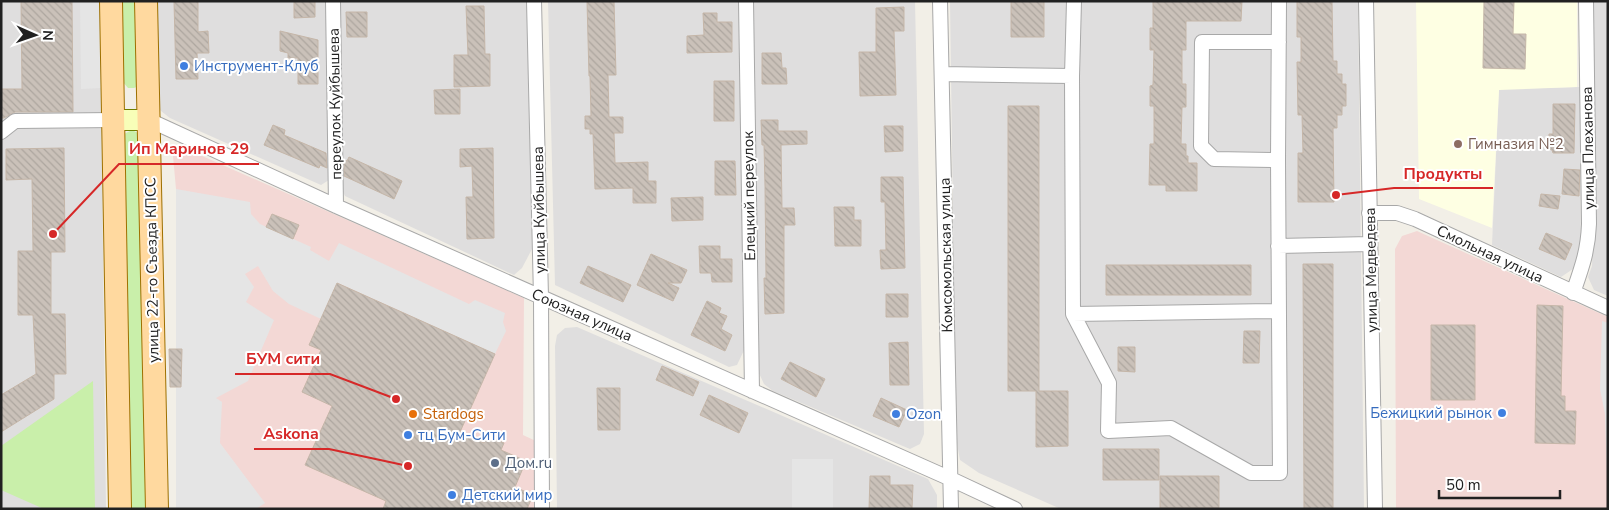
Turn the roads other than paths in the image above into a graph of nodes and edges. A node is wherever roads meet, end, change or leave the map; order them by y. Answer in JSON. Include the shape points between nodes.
{"nodes":[{"id":1,"x":111,"y":1,"type":"edge"},
{"id":2,"x":146,"y":1,"type":"edge"},
{"id":3,"x":333,"y":1,"type":"edge"},
{"id":4,"x":534,"y":1,"type":"edge"},
{"id":5,"x":746,"y":1,"type":"edge"},
{"id":6,"x":940,"y":1,"type":"edge"},
{"id":7,"x":1074,"y":1,"type":"edge"},
{"id":8,"x":1279,"y":1,"type":"edge"},
{"id":9,"x":1366,"y":1,"type":"edge"},
{"id":10,"x":1586,"y":1,"type":"edge"},
{"id":11,"x":1279,"y":42,"type":"junction"},
{"id":12,"x":942,"y":74,"type":"junction"},
{"id":13,"x":1072,"y":76,"type":"junction"},
{"id":14,"x":114,"y":120,"type":"junction"},
{"id":15,"x":149,"y":120,"type":"junction"},
{"id":16,"x":1,"y":132,"type":"edge"},
{"id":17,"x":1278,"y":160,"type":"junction"},
{"id":18,"x":336,"y":206,"type":"junction"},
{"id":19,"x":1369,"y":213,"type":"junction"},
{"id":20,"x":1370,"y":244,"type":"junction"},
{"id":21,"x":1278,"y":246,"type":"junction"},
{"id":22,"x":1573,"y":292,"type":"junction"},
{"id":23,"x":541,"y":297,"type":"junction"},
{"id":24,"x":1608,"y":308,"type":"edge"},
{"id":25,"x":1279,"y":311,"type":"junction"},
{"id":26,"x":1073,"y":314,"type":"junction"},
{"id":27,"x":752,"y":392,"type":"junction"},
{"id":28,"x":951,"y":479,"type":"junction"},
{"id":29,"x":120,"y":509,"type":"edge"},
{"id":30,"x":157,"y":509,"type":"edge"},
{"id":31,"x":542,"y":509,"type":"edge"},
{"id":32,"x":951,"y":509,"type":"edge"},
{"id":33,"x":1015,"y":509,"type":"edge"},
{"id":34,"x":1375,"y":509,"type":"edge"}],
"edges":[{"from":1,"to":14,"type":"main road"},
{"from":2,"to":15,"type":"main road","name":"улица 22-го Съезда КПСС"},
{"from":3,"to":18,"type":"street","name":"переулок Куйбышева"},
{"from":4,"to":23,"type":"street","name":"улица Куйбышева"},
{"from":5,"to":27,"type":"street","name":"Елецкий переулок"},
{"from":6,"to":12,"type":"street","name":"Комсомольская улица"},
{"from":7,"to":13,"type":"street"},
{"from":8,"to":11,"type":"street"},
{"from":9,"to":19,"type":"street","name":"улица Медведева"},
{"from":10,"to":22,"type":"street","name":"улица Плеханова","via":[[1589,224],[1588,246]]},
{"from":11,"to":17,"type":"street"},
{"from":11,"to":17,"type":"street","via":[[1202,42],[1201,146],[1214,159]]},
{"from":12,"to":13,"type":"street"},
{"from":12,"to":28,"type":"street","name":"Комсомольская улица"},
{"from":13,"to":26,"type":"street"},
{"from":14,"to":15,"type":"main road"},
{"from":14,"to":16,"type":"street","via":[[15,121]]},
{"from":14,"to":29,"type":"main road"},
{"from":15,"to":18,"type":"street","name":"Союзная улица"},
{"from":15,"to":30,"type":"main road","name":"улица 22-го Съезда КПСС"},
{"from":17,"to":21,"type":"street"},
{"from":18,"to":23,"type":"street","name":"Союзная улица"},
{"from":19,"to":20,"type":"street","name":"улица Медведева"},
{"from":19,"to":22,"type":"street","name":"Смольная улица","via":[[1397,213],[1415,219]]},
{"from":20,"to":21,"type":"street"},
{"from":20,"to":34,"type":"street","name":"улица Медведева"},
{"from":21,"to":25,"type":"street"},
{"from":22,"to":24,"type":"street","name":"Смольная улица"},
{"from":23,"to":27,"type":"street","name":"Союзная улица"},
{"from":23,"to":31,"type":"street","name":"улица Куйбышева"},
{"from":25,"to":26,"type":"street"},
{"from":25,"to":26,"type":"street","via":[[1280,473],[1251,473],[1171,428],[1108,431],[1109,383]]},
{"from":27,"to":28,"type":"street","name":"Союзная улица"},
{"from":28,"to":32,"type":"street","name":"Комсомольская улица"},
{"from":28,"to":33,"type":"street","name":"Союзная улица"}]}
